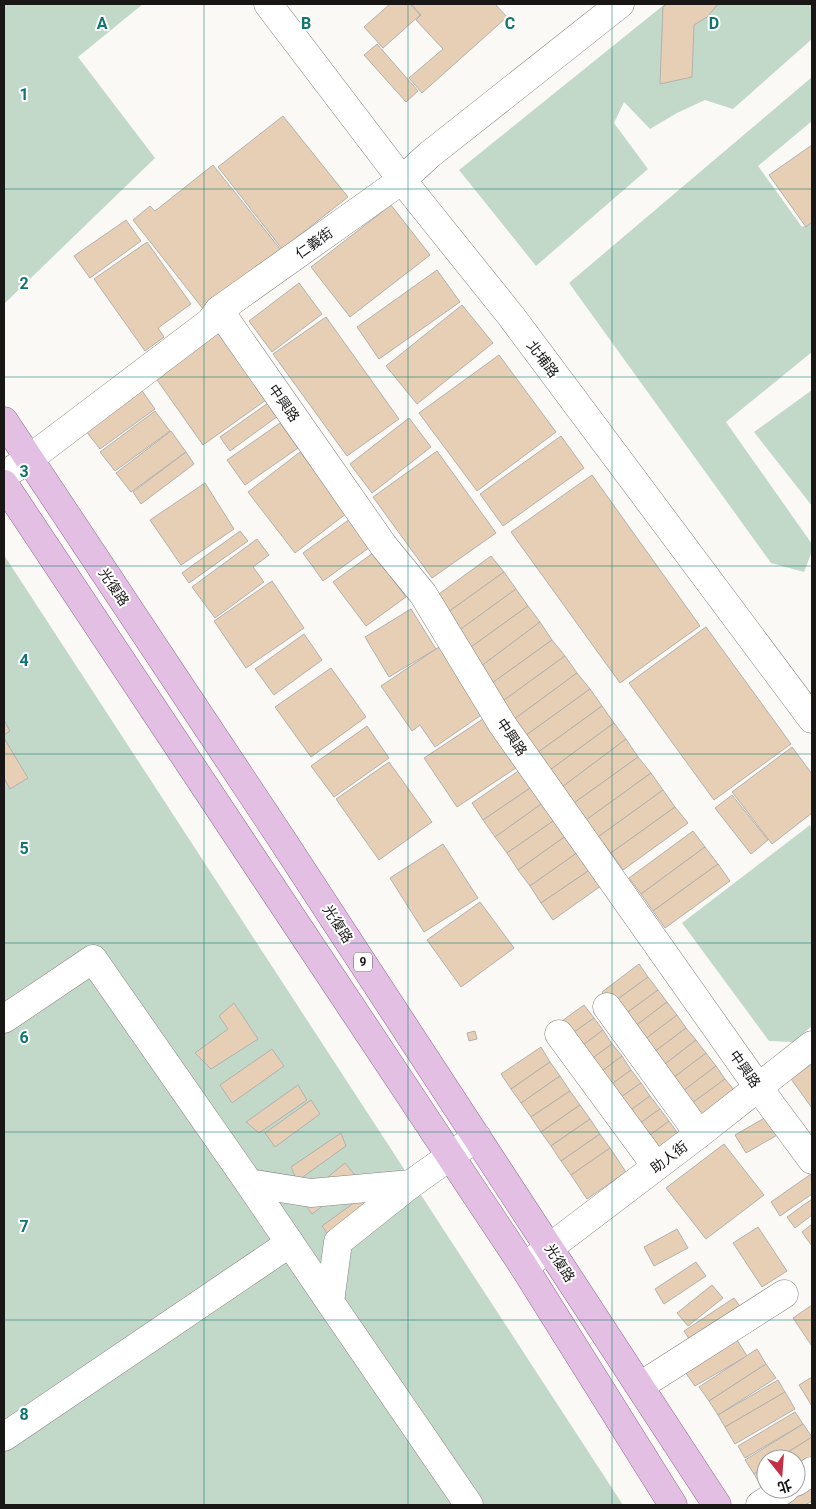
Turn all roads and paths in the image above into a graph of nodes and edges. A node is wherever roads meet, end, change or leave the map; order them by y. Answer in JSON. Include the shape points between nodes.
{"nodes":[{"id":1,"x":268,"y":4,"type":"edge"},
{"id":2,"x":620,"y":4,"type":"edge"},
{"id":3,"x":402,"y":180,"type":"junction"},
{"id":4,"x":219,"y":310,"type":"junction"},
{"id":5,"x":4,"y":421,"type":"edge"},
{"id":6,"x":29,"y":459,"type":"junction"},
{"id":7,"x":4,"y":476,"type":"edge"},
{"id":8,"x":4,"y":484,"type":"edge"},
{"id":9,"x":812,"y":719,"type":"edge"},
{"id":10,"x":607,"y":1007,"type":"dead end"},
{"id":11,"x":4,"y":1019,"type":"edge"},
{"id":12,"x":559,"y":1034,"type":"dead end"},
{"id":13,"x":812,"y":1044,"type":"edge"},
{"id":14,"x":758,"y":1087,"type":"junction"},
{"id":15,"x":699,"y":1134,"type":"junction"},
{"id":16,"x":477,"y":1137,"type":"junction"},
{"id":17,"x":450,"y":1155,"type":"junction"},
{"id":18,"x":812,"y":1160,"type":"edge"},
{"id":19,"x":656,"y":1166,"type":"junction"},
{"id":20,"x":249,"y":1183,"type":"junction"},
{"id":21,"x":411,"y":1184,"type":"junction"},
{"id":22,"x":290,"y":1243,"type":"junction"},
{"id":23,"x":550,"y":1247,"type":"junction"},
{"id":24,"x":524,"y":1267,"type":"junction"},
{"id":25,"x":784,"y":1294,"type":"dead end"},
{"id":26,"x":330,"y":1302,"type":"junction"},
{"id":27,"x":640,"y":1386,"type":"junction"},
{"id":28,"x":4,"y":1437,"type":"edge"},
{"id":29,"x":469,"y":1505,"type":"edge"},
{"id":30,"x":673,"y":1505,"type":"edge"},
{"id":31,"x":717,"y":1505,"type":"edge"}],
"edges":[{"from":1,"to":3,"type":"street","name":"北埔路"},
{"from":2,"to":3,"type":"street","name":"仁義街"},
{"from":3,"to":4,"type":"street","name":"仁義街"},
{"from":3,"to":9,"type":"street","name":"北埔路","via":[[511,316]]},
{"from":4,"to":6,"type":"street","name":"仁義街","via":[[210,322]]},
{"from":4,"to":14,"type":"street","name":"中興路","via":[[383,545],[423,594],[502,724]]},
{"from":5,"to":6,"type":"main road","name":"光復路","number":"9"},
{"from":6,"to":7,"type":"street","name":"仁義街"},
{"from":6,"to":16,"type":"main road","name":"光復路","number":"9"},
{"from":8,"to":17,"type":"main road"},
{"from":10,"to":15,"type":"street"},
{"from":11,"to":20,"type":"street","via":[[93,959]]},
{"from":12,"to":19,"type":"street"},
{"from":13,"to":14,"type":"street","name":"助人街"},
{"from":14,"to":15,"type":"street","name":"助人街"},
{"from":14,"to":18,"type":"street","name":"中興路"},
{"from":15,"to":19,"type":"street","name":"助人街"},
{"from":16,"to":17,"type":"street"},
{"from":16,"to":23,"type":"main road","name":"光復路","number":"9"},
{"from":17,"to":21,"type":"street"},
{"from":17,"to":24,"type":"main road"},
{"from":19,"to":23,"type":"street","name":"助人街"},
{"from":20,"to":21,"type":"street","via":[[311,1193]]},
{"from":20,"to":22,"type":"street"},
{"from":21,"to":26,"type":"street","via":[[338,1242]]},
{"from":22,"to":26,"type":"street"},
{"from":22,"to":28,"type":"street"},
{"from":23,"to":24,"type":"street","name":"助人街"},
{"from":23,"to":27,"type":"main road","name":"光復路","number":"9"},
{"from":24,"to":30,"type":"main road"},
{"from":25,"to":27,"type":"street"},
{"from":26,"to":29,"type":"street"},
{"from":27,"to":31,"type":"main road","name":"光復路","number":"9"}]}
